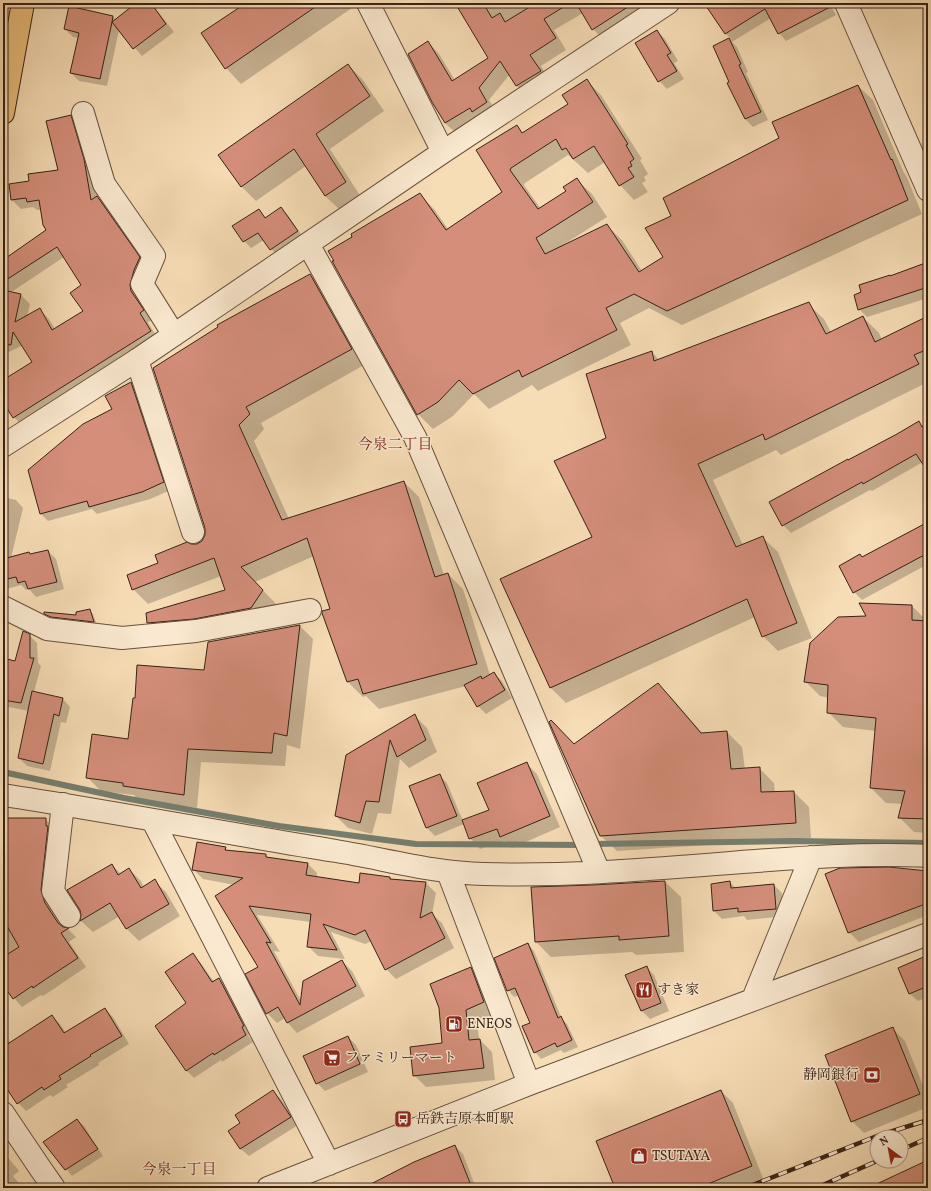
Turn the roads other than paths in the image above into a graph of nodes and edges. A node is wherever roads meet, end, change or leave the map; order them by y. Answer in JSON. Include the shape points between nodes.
{"nodes":[{"id":1,"x":23,"y":3,"type":"edge"},
{"id":2,"x":27,"y":3,"type":"edge"},
{"id":3,"x":368,"y":3,"type":"edge"},
{"id":4,"x":668,"y":3,"type":"edge"},
{"id":5,"x":846,"y":3,"type":"edge"},
{"id":6,"x":3,"y":113,"type":"edge"},
{"id":7,"x":83,"y":113,"type":"dead end"},
{"id":8,"x":443,"y":152,"type":"junction"},
{"id":9,"x":928,"y":190,"type":"edge"},
{"id":10,"x":308,"y":244,"type":"junction"},
{"id":11,"x":174,"y":335,"type":"junction"},
{"id":12,"x":137,"y":360,"type":"junction"},
{"id":13,"x":3,"y":446,"type":"edge"},
{"id":14,"x":193,"y":532,"type":"dead end"},
{"id":15,"x":3,"y":607,"type":"edge"},
{"id":16,"x":310,"y":610,"type":"dead end"},
{"id":17,"x":3,"y":795,"type":"edge"},
{"id":18,"x":63,"y":804,"type":"junction"},
{"id":19,"x":153,"y":821,"type":"junction"},
{"id":20,"x":928,"y":856,"type":"edge"},
{"id":21,"x":811,"y":857,"type":"junction"},
{"id":22,"x":448,"y":872,"type":"junction"},
{"id":23,"x":599,"y":872,"type":"junction"},
{"id":24,"x":69,"y":916,"type":"dead end"},
{"id":25,"x":928,"y":934,"type":"edge"},
{"id":26,"x":753,"y":999,"type":"junction"},
{"id":27,"x":529,"y":1084,"type":"junction"},
{"id":28,"x":3,"y":1113,"type":"edge"},
{"id":29,"x":329,"y":1164,"type":"junction"},
{"id":30,"x":54,"y":1188,"type":"edge"},
{"id":31,"x":268,"y":1188,"type":"edge"}],
"edges":[{"from":1,"to":2,"type":"street"},
{"from":1,"to":6,"type":"main road"},
{"from":3,"to":8,"type":"street"},
{"from":4,"to":8,"type":"street"},
{"from":5,"to":9,"type":"street"},
{"from":7,"to":11,"type":"street","via":[[104,184],[154,256],[142,284]]},
{"from":8,"to":10,"type":"street"},
{"from":10,"to":11,"type":"street"},
{"from":10,"to":23,"type":"street","via":[[415,437]]},
{"from":11,"to":12,"type":"street"},
{"from":12,"to":13,"type":"street"},
{"from":12,"to":14,"type":"street"},
{"from":15,"to":16,"type":"street","via":[[47,629],[122,638],[196,631]]},
{"from":17,"to":18,"type":"street"},
{"from":18,"to":19,"type":"street"},
{"from":18,"to":24,"type":"street","via":[[53,891]]},
{"from":19,"to":22,"type":"street"},
{"from":19,"to":29,"type":"street"},
{"from":20,"to":21,"type":"street","via":[[898,854]]},
{"from":21,"to":23,"type":"street"},
{"from":21,"to":26,"type":"street"},
{"from":22,"to":23,"type":"street"},
{"from":22,"to":27,"type":"street"},
{"from":25,"to":26,"type":"street"},
{"from":26,"to":27,"type":"street"},
{"from":27,"to":29,"type":"street"},
{"from":28,"to":30,"type":"street"},
{"from":29,"to":31,"type":"street"}]}
